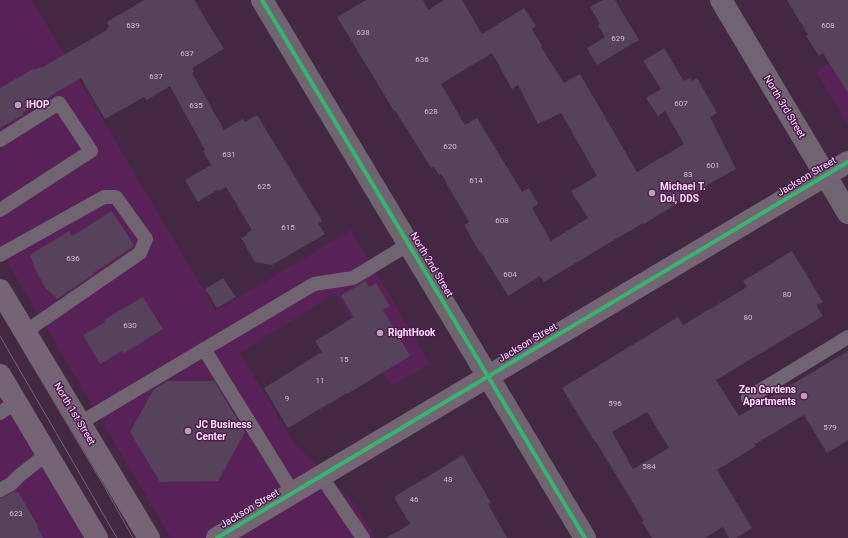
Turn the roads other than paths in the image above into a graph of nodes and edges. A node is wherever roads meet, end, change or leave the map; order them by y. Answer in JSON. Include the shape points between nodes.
{"nodes":[{"id":1,"x":262,"y":0,"type":"edge"},
{"id":2,"x":721,"y":0,"type":"edge"},
{"id":3,"x":0,"y":140,"type":"edge"},
{"id":4,"x":848,"y":162,"type":"edge"},
{"id":5,"x":825,"y":176,"type":"junction"},
{"id":6,"x":0,"y":210,"type":"edge"},
{"id":7,"x":848,"y":213,"type":"edge"},
{"id":8,"x":409,"y":244,"type":"junction"},
{"id":9,"x":0,"y":255,"type":"edge"},
{"id":10,"x":0,"y":290,"type":"edge"},
{"id":11,"x":25,"y":332,"type":"junction"},
{"id":12,"x":848,"y":337,"type":"edge"},
{"id":13,"x":204,"y":349,"type":"junction"},
{"id":14,"x":0,"y":375,"type":"edge"},
{"id":15,"x":488,"y":377,"type":"junction"},
{"id":16,"x":748,"y":398,"type":"dead end"},
{"id":17,"x":8,"y":408,"type":"edge"},
{"id":18,"x":80,"y":424,"type":"junction"},
{"id":19,"x":47,"y":454,"type":"junction"},
{"id":20,"x":321,"y":476,"type":"junction"},
{"id":21,"x":0,"y":490,"type":"edge"},
{"id":22,"x":293,"y":493,"type":"junction"},
{"id":23,"x":97,"y":538,"type":"edge"},
{"id":24,"x":148,"y":538,"type":"edge"},
{"id":25,"x":217,"y":538,"type":"edge"},
{"id":26,"x":363,"y":538,"type":"edge"},
{"id":27,"x":585,"y":538,"type":"edge"}],
"edges":[{"from":1,"to":8,"type":"street","name":"North 2nd Street"},
{"from":2,"to":5,"type":"street","name":"North 3rd Street"},
{"from":3,"to":6,"type":"lane","via":[[59,103],[91,151]]},
{"from":4,"to":5,"type":"street","name":"Jackson Street"},
{"from":5,"to":7,"type":"street","name":"North 3rd Street"},
{"from":5,"to":15,"type":"street","name":"Jackson Street"},
{"from":8,"to":13,"type":"lane","via":[[353,278],[314,284]]},
{"from":8,"to":15,"type":"street","name":"North 2nd Street"},
{"from":9,"to":11,"type":"lane","via":[[104,197],[116,197],[146,239],[140,253]]},
{"from":10,"to":11,"type":"street","name":"North 1st Street"},
{"from":11,"to":18,"type":"street","name":"North 1st Street"},
{"from":12,"to":16,"type":"lane"},
{"from":13,"to":18,"type":"lane"},
{"from":13,"to":22,"type":"lane"},
{"from":14,"to":17,"type":"street"},
{"from":15,"to":20,"type":"street","name":"Jackson Street"},
{"from":15,"to":27,"type":"street","name":"North 2nd Street"},
{"from":17,"to":19,"type":"street"},
{"from":18,"to":24,"type":"street","name":"North 1st Street"},
{"from":19,"to":21,"type":"lane"},
{"from":19,"to":23,"type":"street"},
{"from":20,"to":22,"type":"street","name":"Jackson Street"},
{"from":20,"to":26,"type":"lane"},
{"from":22,"to":25,"type":"street","name":"Jackson Street"}]}
